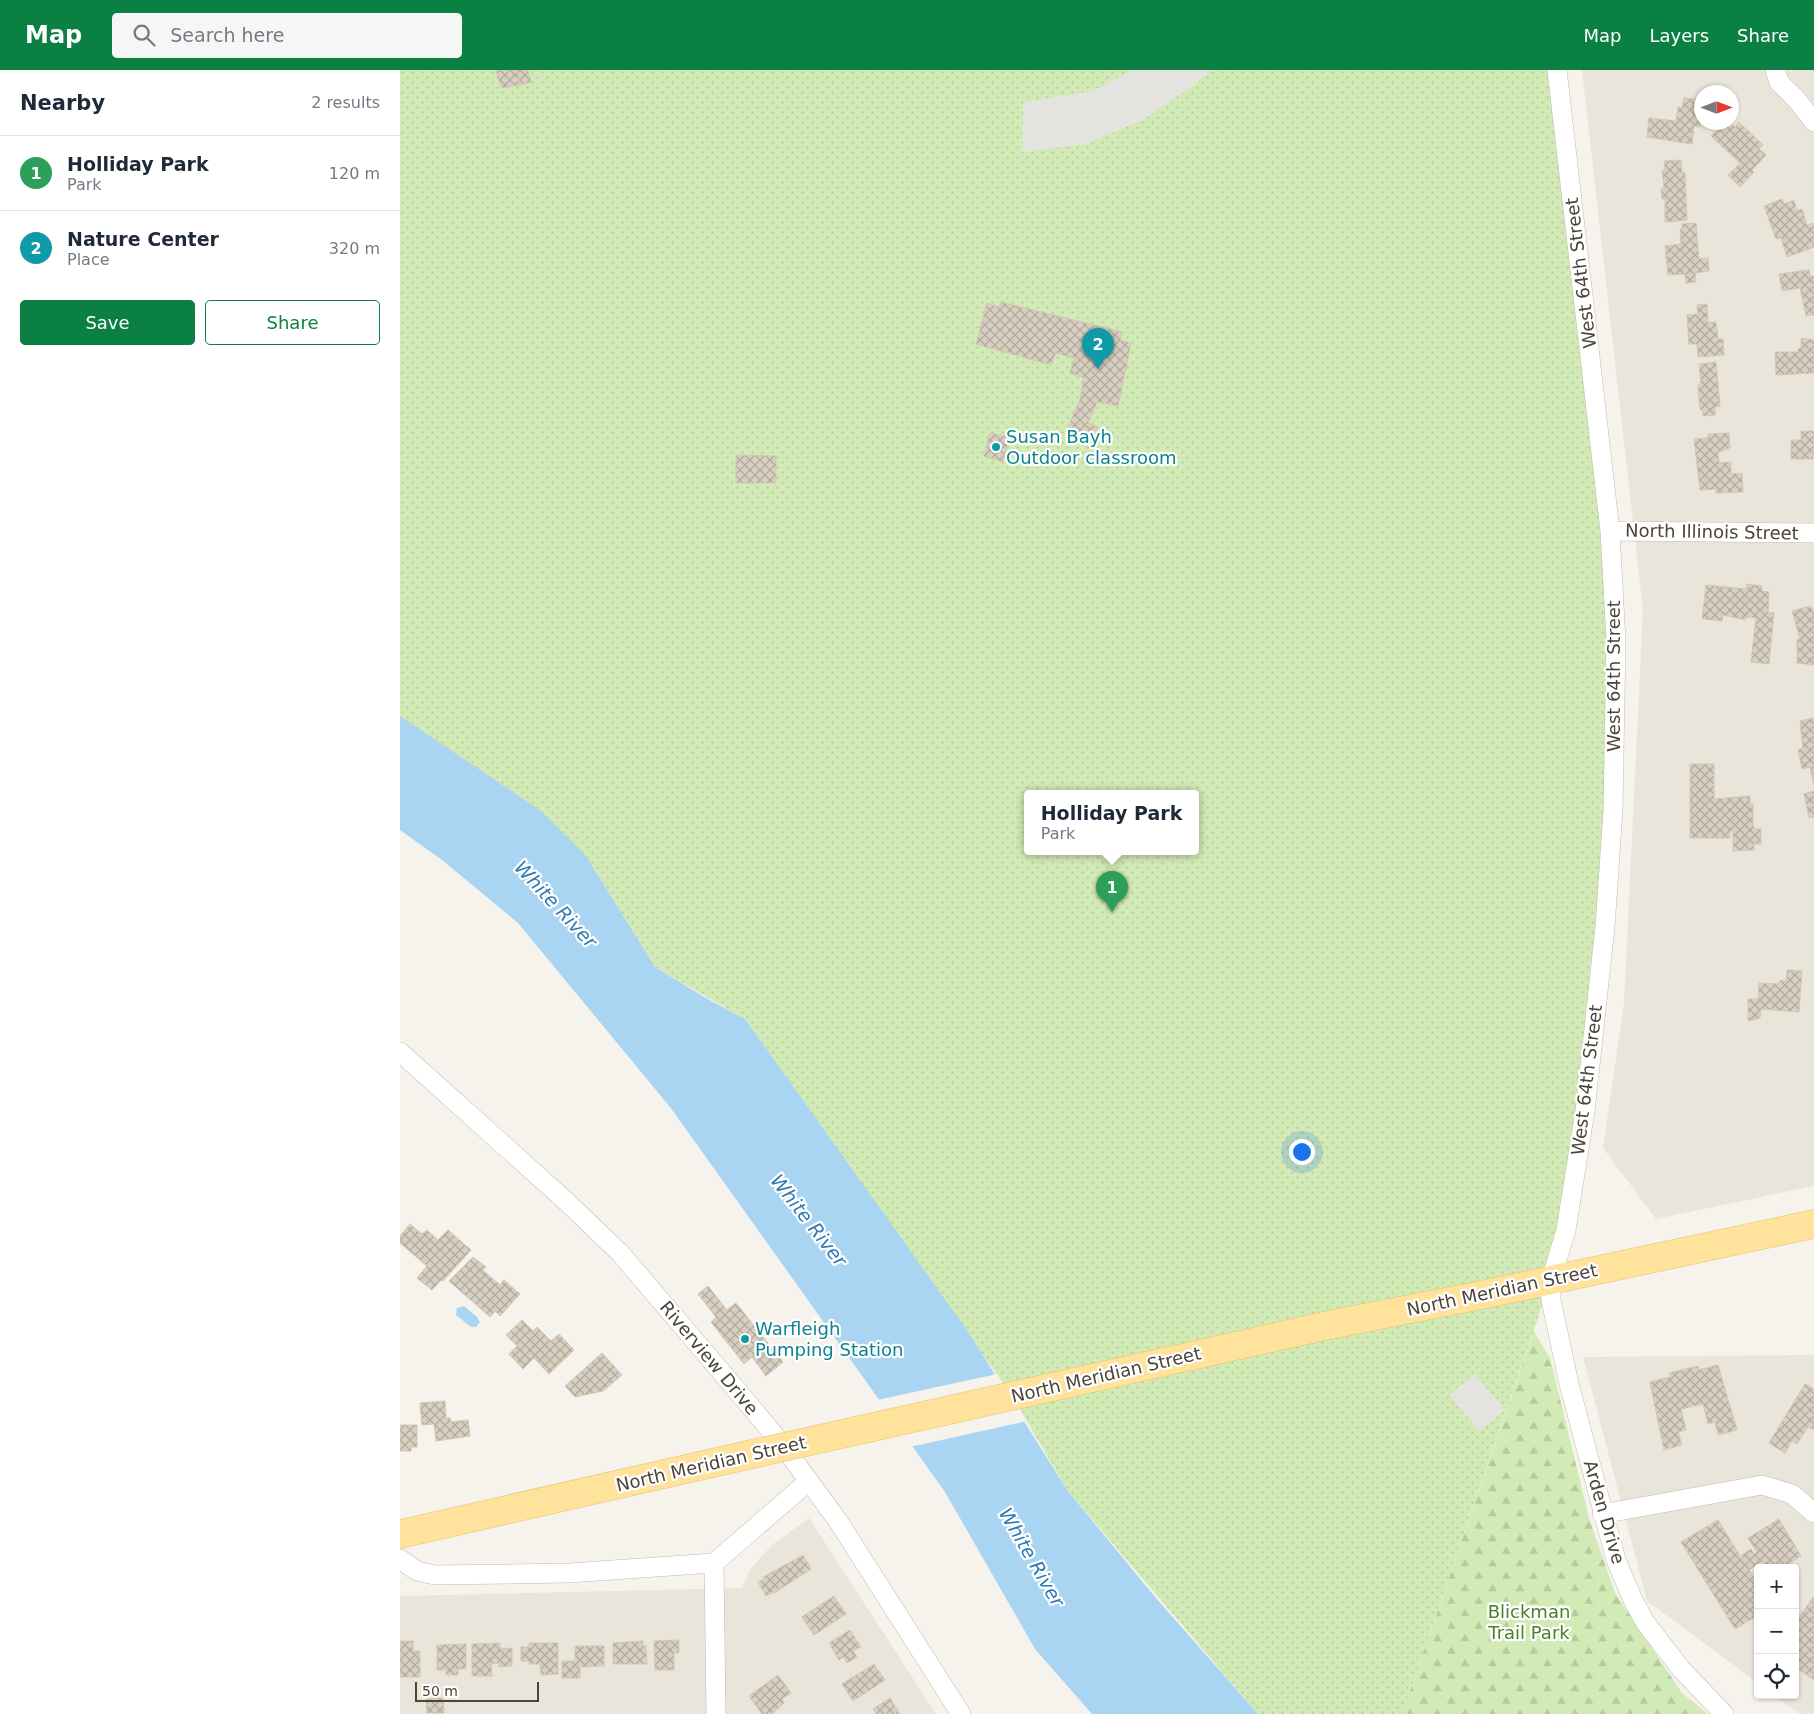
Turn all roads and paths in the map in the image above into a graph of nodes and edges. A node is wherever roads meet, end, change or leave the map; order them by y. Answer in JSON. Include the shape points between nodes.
{"nodes":[{"id":1,"x":1557,"y":70,"type":"edge"},
{"id":2,"x":1762,"y":70,"type":"edge"},
{"id":3,"x":1777,"y":76,"type":"edge"},
{"id":4,"x":1814,"y":122,"type":"edge"},
{"id":5,"x":1610,"y":531,"type":"junction"},
{"id":6,"x":1814,"y":533,"type":"edge"},
{"id":7,"x":400,"y":1052,"type":"edge"},
{"id":8,"x":1814,"y":1224,"type":"edge"},
{"id":9,"x":1551,"y":1280,"type":"junction"},
{"id":10,"x":809,"y":1481,"type":"junction"},
{"id":11,"x":1814,"y":1513,"type":"edge"},
{"id":12,"x":1602,"y":1514,"type":"junction"},
{"id":13,"x":400,"y":1534,"type":"edge"},
{"id":14,"x":400,"y":1559,"type":"edge"},
{"id":15,"x":714,"y":1563,"type":"junction"},
{"id":16,"x":716,"y":1714,"type":"edge"},
{"id":17,"x":961,"y":1714,"type":"edge"},
{"id":18,"x":1724,"y":1714,"type":"edge"}],
"edges":[{"from":1,"to":5,"type":"street","name":"West 64th Street"},
{"from":2,"to":3,"type":"street"},
{"from":3,"to":4,"type":"street"},
{"from":5,"to":6,"type":"street","name":"North Illinois Street"},
{"from":5,"to":9,"type":"street","name":"West 64th Street","via":[[1616,641],[1613,810],[1605,927],[1584,1120],[1566,1230]]},
{"from":7,"to":10,"type":"street","name":"Riverview Drive","via":[[621,1254],[772,1432]]},
{"from":8,"to":9,"type":"main road","name":"North Meridian Street"},
{"from":9,"to":12,"type":"street","name":"Arden Drive","via":[[1554,1321]]},
{"from":9,"to":13,"type":"main road","name":"North Meridian Street","bridge":true,"via":[[1329,1325]]},
{"from":10,"to":15,"type":"street"},
{"from":10,"to":17,"type":"street","name":"Riverview Drive"},
{"from":11,"to":12,"type":"street","via":[[1792,1494],[1762,1485]]},
{"from":12,"to":18,"type":"street","name":"Arden Drive","via":[[1616,1560],[1645,1622],[1680,1669]]},
{"from":14,"to":15,"type":"street","via":[[417,1571],[435,1575],[569,1573]]},
{"from":15,"to":16,"type":"street"}]}
